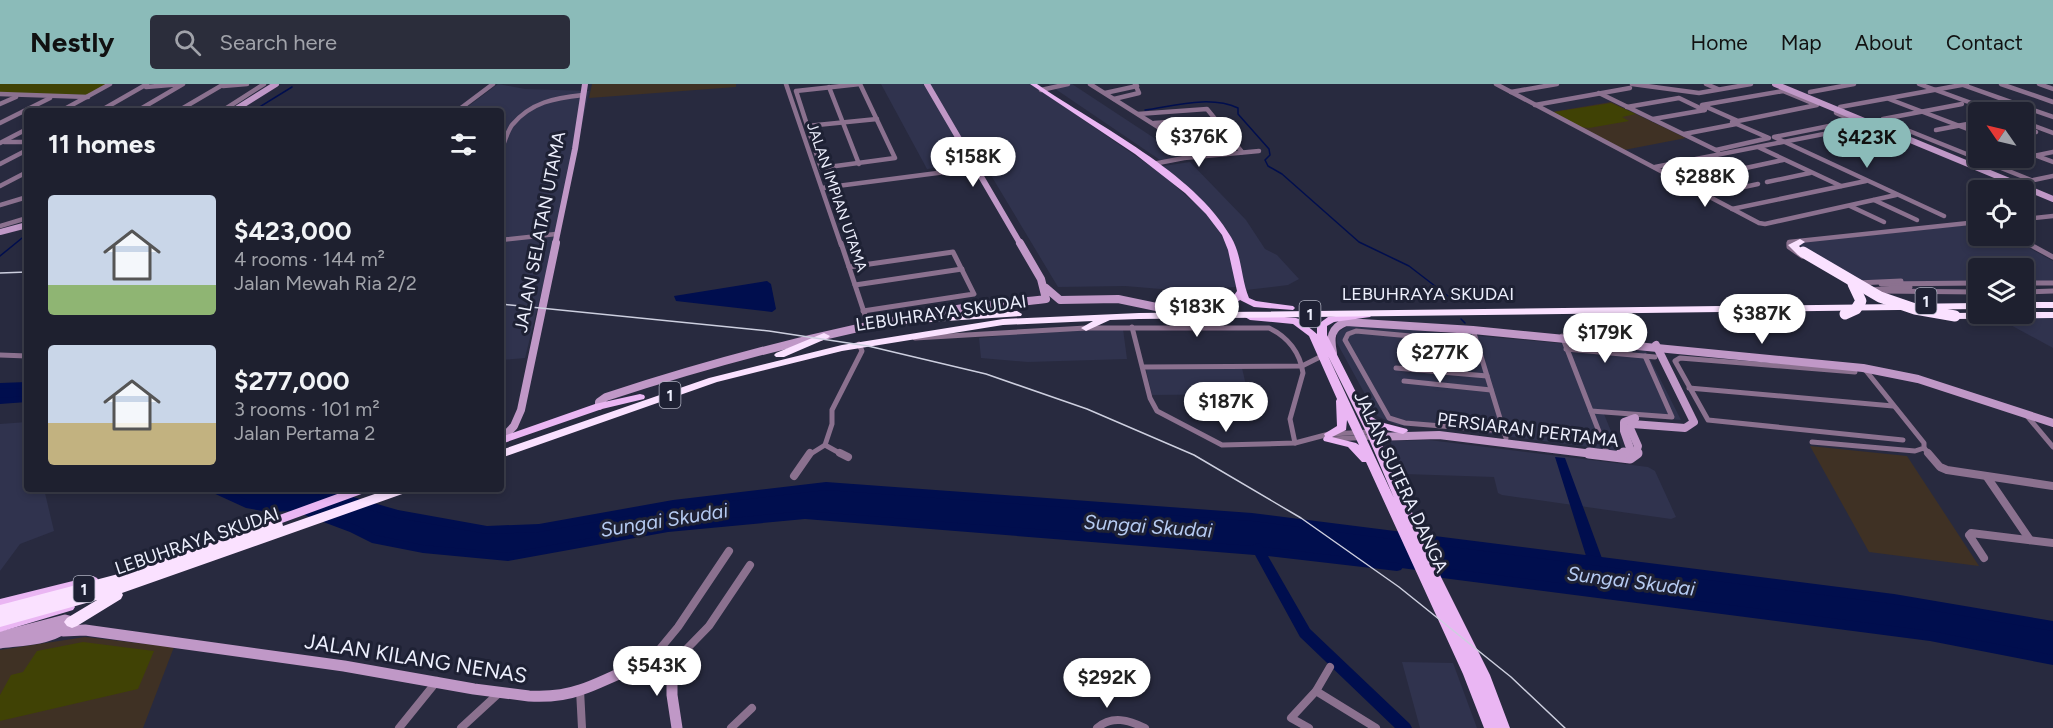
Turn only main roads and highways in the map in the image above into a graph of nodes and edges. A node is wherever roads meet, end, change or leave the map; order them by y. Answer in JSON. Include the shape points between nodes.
{"nodes":[{"id":1,"x":1036,"y":86,"type":"edge"},
{"id":2,"x":1053,"y":99,"type":"junction"},
{"id":3,"x":1241,"y":292,"type":"junction"},
{"id":4,"x":1874,"y":293,"type":"junction"},
{"id":5,"x":1968,"y":300,"type":"edge"},
{"id":6,"x":2034,"y":300,"type":"edge"},
{"id":7,"x":2053,"y":300,"type":"edge"},
{"id":8,"x":2034,"y":305,"type":"edge"},
{"id":9,"x":2053,"y":305,"type":"edge"},
{"id":10,"x":1968,"y":306,"type":"edge"},
{"id":11,"x":1290,"y":308,"type":"junction"},
{"id":12,"x":1198,"y":309,"type":"junction"},
{"id":13,"x":1392,"y":313,"type":"junction"},
{"id":14,"x":1504,"y":313,"type":"junction"},
{"id":15,"x":1027,"y":314,"type":"junction"},
{"id":16,"x":1229,"y":315,"type":"junction"},
{"id":17,"x":2053,"y":315,"type":"edge"},
{"id":18,"x":1112,"y":317,"type":"junction"},
{"id":19,"x":901,"y":321,"type":"road end"},
{"id":20,"x":1086,"y":328,"type":"road end"},
{"id":21,"x":824,"y":336,"type":"road end"},
{"id":22,"x":780,"y":354,"type":"junction"},
{"id":23,"x":1341,"y":395,"type":"junction"},
{"id":24,"x":640,"y":397,"type":"junction"},
{"id":25,"x":1363,"y":416,"type":"junction"},
{"id":26,"x":1403,"y":431,"type":"road end"},
{"id":27,"x":1366,"y":435,"type":"junction"},
{"id":28,"x":504,"y":440,"type":"edge"},
{"id":29,"x":504,"y":445,"type":"edge"},
{"id":30,"x":504,"y":453,"type":"edge"},
{"id":31,"x":1381,"y":481,"type":"junction"},
{"id":32,"x":356,"y":492,"type":"edge"},
{"id":33,"x":372,"y":492,"type":"edge"},
{"id":34,"x":393,"y":492,"type":"edge"},
{"id":35,"x":266,"y":530,"type":"junction"},
{"id":36,"x":1409,"y":530,"type":"junction"},
{"id":37,"x":168,"y":562,"type":"junction"},
{"id":38,"x":1430,"y":577,"type":"junction"},
{"id":39,"x":143,"y":580,"type":"junction"},
{"id":40,"x":99,"y":595,"type":"junction"},
{"id":41,"x":0,"y":604,"type":"edge"},
{"id":42,"x":0,"y":611,"type":"edge"},
{"id":43,"x":0,"y":621,"type":"edge"},
{"id":44,"x":0,"y":627,"type":"edge"},
{"id":45,"x":73,"y":627,"type":"road end"},
{"id":46,"x":1491,"y":728,"type":"edge"},
{"id":47,"x":1503,"y":728,"type":"edge"}],
"edges":[{"from":1,"to":2,"type":"main road"},
{"from":1,"to":2,"type":"main road","via":[[1052,87],[1047,91]]},
{"from":2,"to":3,"type":"main road","via":[[1152,164],[1204,207],[1227,236]]},
{"from":3,"to":11,"type":"main road","via":[[1250,303]]},
{"from":3,"to":12,"type":"main road","via":[[1228,305]]},
{"from":4,"to":5,"type":"highway","name":"LEBUHRAYA SKUDAI","number":"1"},
{"from":4,"to":11,"type":"highway","name":"LEBUHRAYA SKUDAI","number":"1"},
{"from":4,"to":14,"type":"highway","bridge":true,"via":[[1800,249],[1840,274],[1858,291],[1860,305],[1851,312],[1830,316],[1618,318]]},
{"from":4,"to":17,"type":"highway","bridge":true,"via":[[1915,309],[1955,316]]},
{"from":6,"to":7,"type":"highway"},
{"from":8,"to":9,"type":"highway"},
{"from":10,"to":14,"type":"highway","name":"LEBUHRAYA SKUDAI","number":"1"},
{"from":11,"to":12,"type":"highway","name":"LEBUHRAYA SKUDAI","number":"1"},
{"from":12,"to":15,"type":"highway","name":"LEBUHRAYA SKUDAI","number":"1"},
{"from":13,"to":14,"type":"highway","name":"LEBUHRAYA SKUDAI","number":"1"},
{"from":13,"to":16,"type":"highway","name":"LEBUHRAYA SKUDAI","number":"1"},
{"from":13,"to":25,"type":"main road","name":"JALAN SUTERA DANGA","via":[[1338,318],[1326,322],[1321,329]]},
{"from":15,"to":19,"type":"highway"},
{"from":15,"to":22,"type":"highway","name":"LEBUHRAYA SKUDAI","number":"1","via":[[848,339]]},
{"from":16,"to":18,"type":"highway","name":"LEBUHRAYA SKUDAI","number":"1"},
{"from":16,"to":23,"type":"main road","name":"JALAN SUTERA DANGA","via":[[1296,321],[1313,335]]},
{"from":18,"to":20,"type":"highway"},
{"from":18,"to":30,"type":"highway","name":"LEBUHRAYA SKUDAI","number":"1","via":[[1003,322],[859,344],[713,380]]},
{"from":21,"to":22,"type":"highway"},
{"from":22,"to":24,"type":"highway","name":"LEBUHRAYA SKUDAI","number":"1"},
{"from":23,"to":27,"type":"main road","name":"JALAN SUTERA DANGA"},
{"from":23,"to":31,"type":"main road","via":[[1342,428],[1326,437],[1358,448]]},
{"from":24,"to":28,"type":"main road","name":"LEBUHRAYA SKUDAI","via":[[599,406]]},
{"from":24,"to":29,"type":"highway","name":"LEBUHRAYA SKUDAI","number":"1"},
{"from":25,"to":26,"type":"main road"},
{"from":25,"to":27,"type":"main road","name":"JALAN SUTERA DANGA"},
{"from":27,"to":31,"type":"main road","name":"JALAN SUTERA DANGA"},
{"from":27,"to":36,"type":"main road","name":"JALAN SUTERA DANGA"},
{"from":31,"to":36,"type":"main road","name":"JALAN SUTERA DANGA"},
{"from":32,"to":35,"type":"main road"},
{"from":33,"to":35,"type":"highway","name":"LEBUHRAYA SKUDAI","number":"1"},
{"from":34,"to":35,"type":"highway","name":"LEBUHRAYA SKUDAI","number":"1"},
{"from":35,"to":37,"type":"highway","name":"LEBUHRAYA SKUDAI","number":"1"},
{"from":35,"to":39,"type":"highway","name":"LEBUHRAYA SKUDAI","number":"1"},
{"from":36,"to":38,"type":"main road","name":"JALAN SUTERA DANGA"},
{"from":37,"to":41,"type":"main road"},
{"from":37,"to":42,"type":"highway","name":"LEBUHRAYA SKUDAI","number":"1"},
{"from":38,"to":46,"type":"main road","name":"JALAN SUTERA DANGA"},
{"from":38,"to":47,"type":"main road","name":"JALAN SUTERA DANGA","via":[[1483,675]]},
{"from":39,"to":40,"type":"highway","name":"LEBUHRAYA SKUDAI","number":"1"},
{"from":39,"to":45,"type":"highway"},
{"from":40,"to":43,"type":"highway","name":"LEBUHRAYA SKUDAI","number":"1"},
{"from":40,"to":44,"type":"main road"}]}
